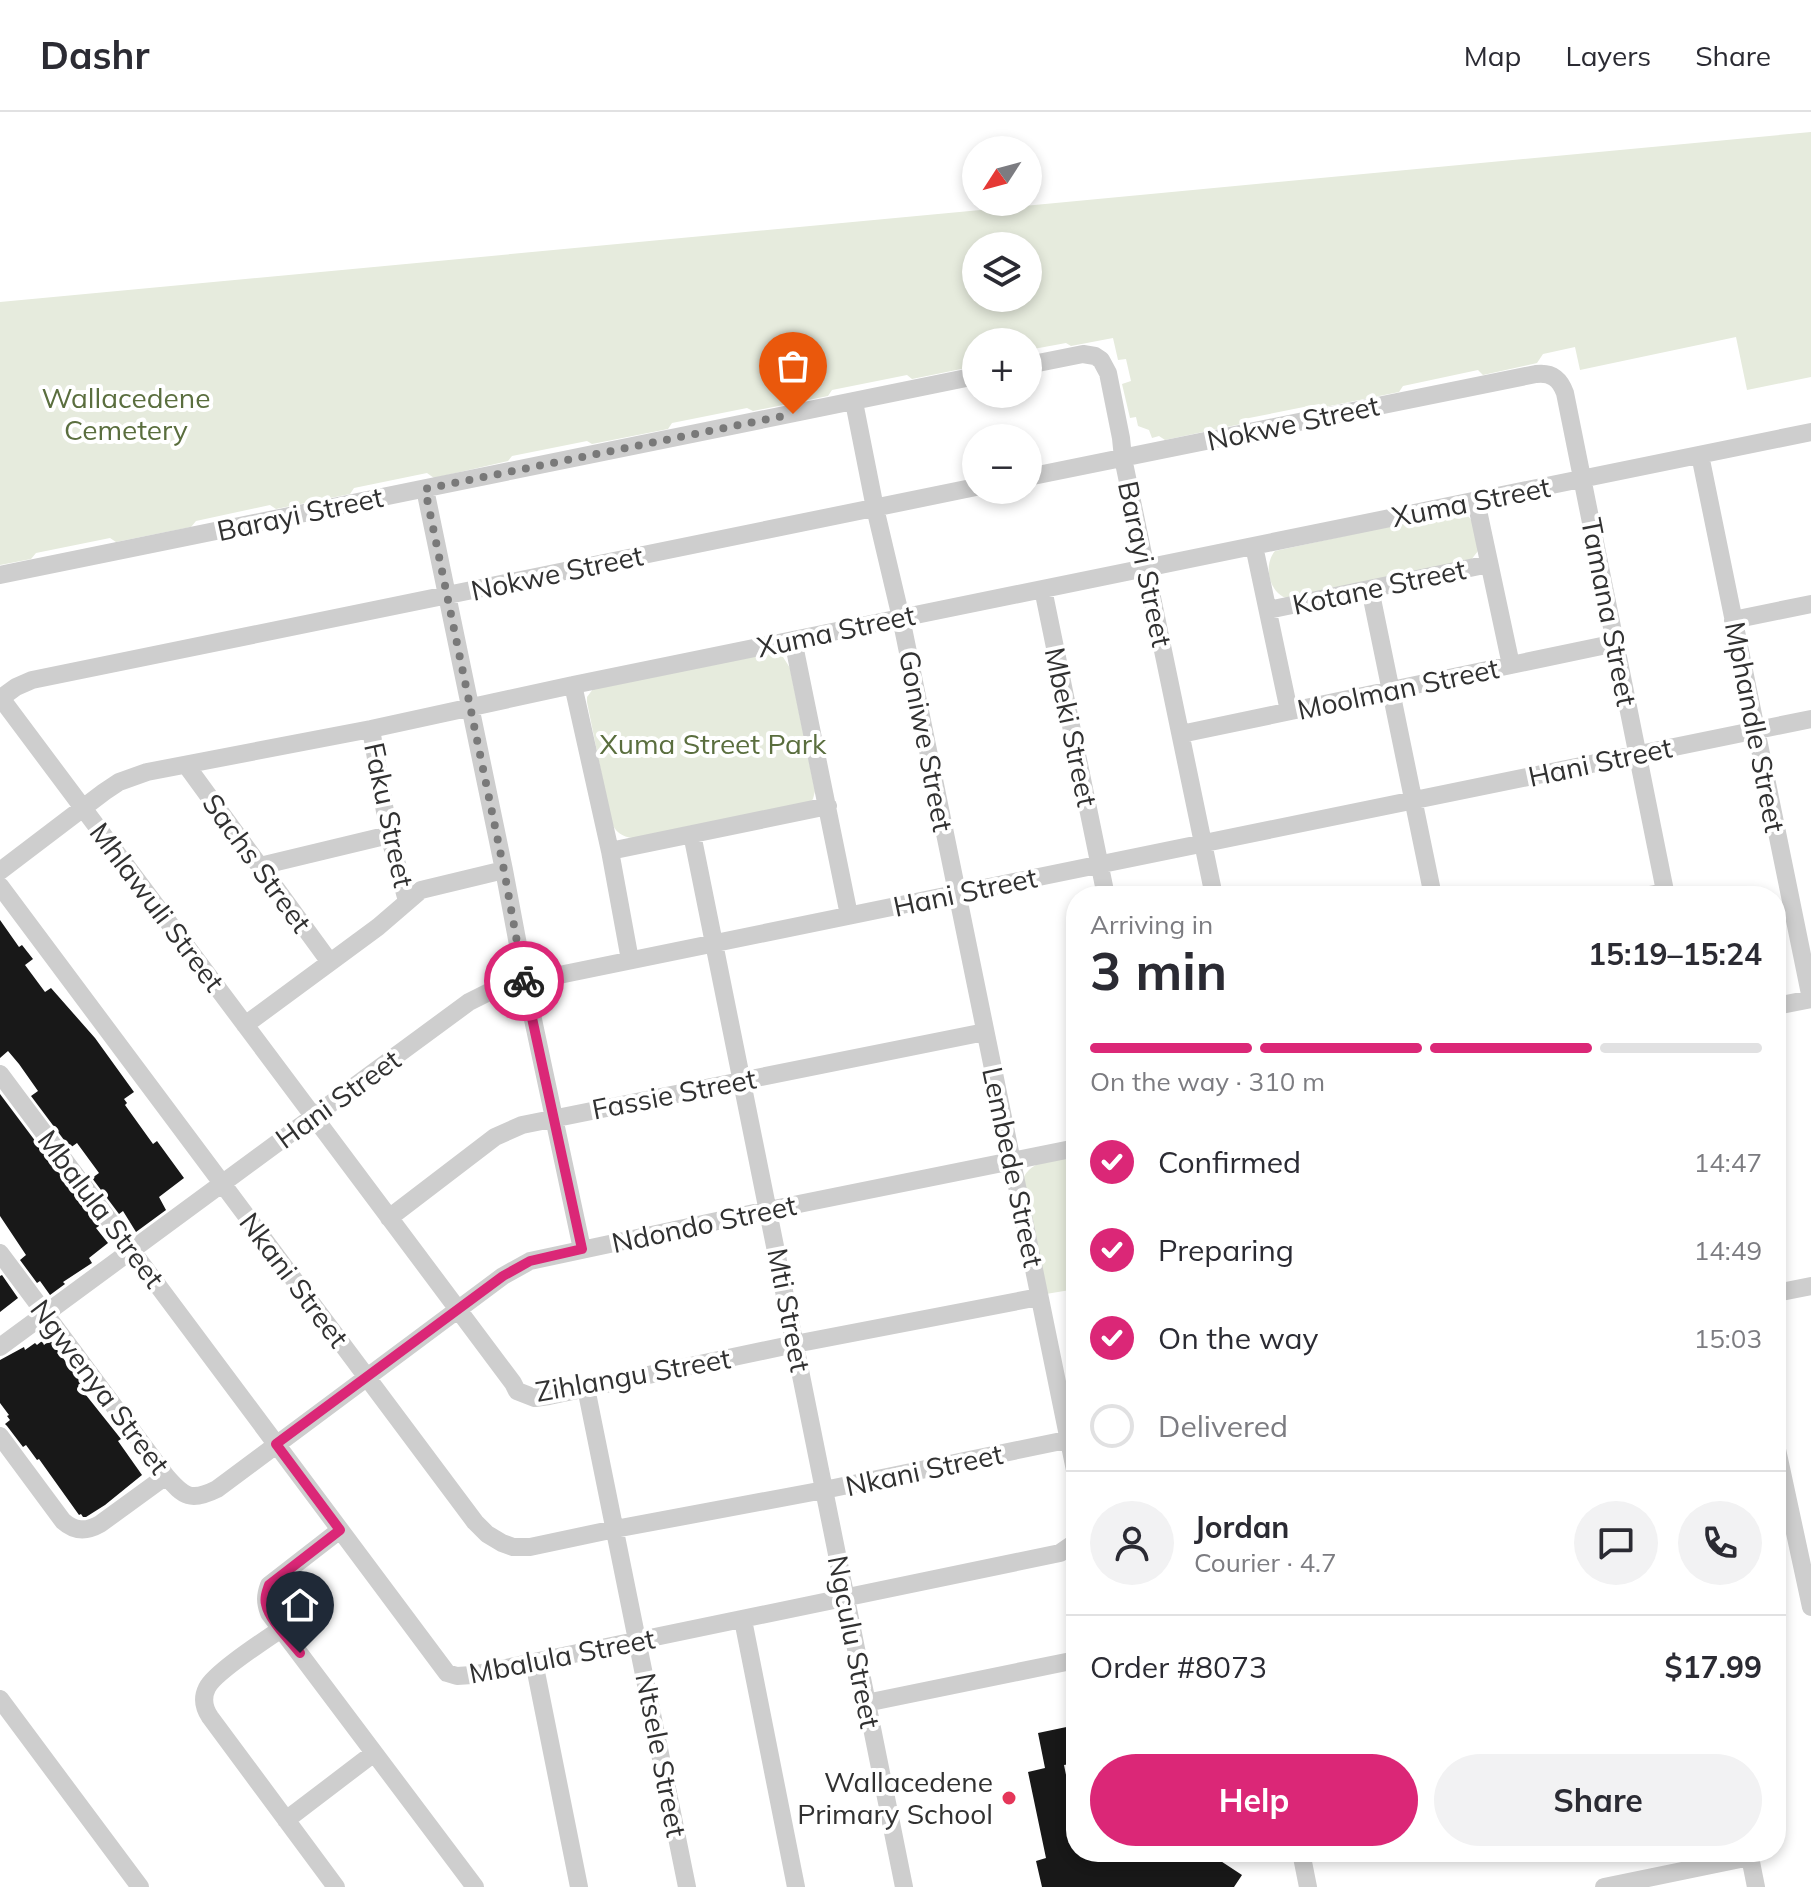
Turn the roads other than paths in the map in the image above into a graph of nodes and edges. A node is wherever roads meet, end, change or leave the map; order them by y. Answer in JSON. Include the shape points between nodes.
{"nodes":[{"id":1,"x":1042,"y":362,"type":"edge"},
{"id":2,"x":1556,"y":378,"type":"joint"},
{"id":3,"x":962,"y":379,"type":"edge"},
{"id":4,"x":854,"y":402,"type":"junction"},
{"id":5,"x":1811,"y":434,"type":"edge"},
{"id":6,"x":1700,"y":455,"type":"junction"},
{"id":7,"x":1123,"y":458,"type":"junction"},
{"id":8,"x":1042,"y":474,"type":"edge"},
{"id":9,"x":1583,"y":480,"type":"junction"},
{"id":10,"x":425,"y":489,"type":"junction"},
{"id":11,"x":962,"y":490,"type":"edge"},
{"id":12,"x":1476,"y":501,"type":"junction"},
{"id":13,"x":875,"y":508,"type":"junction"},
{"id":14,"x":1254,"y":546,"type":"junction"},
{"id":15,"x":1489,"y":564,"type":"junction"},
{"id":16,"x":1146,"y":568,"type":"junction"},
{"id":17,"x":0,"y":575,"type":"edge"},
{"id":18,"x":1043,"y":589,"type":"junction"},
{"id":19,"x":1370,"y":589,"type":"junction"},
{"id":20,"x":447,"y":595,"type":"junction"},
{"id":21,"x":1811,"y":604,"type":"edge"},
{"id":22,"x":1268,"y":610,"type":"junction"},
{"id":23,"x":901,"y":618,"type":"junction"},
{"id":24,"x":1733,"y":620,"type":"junction"},
{"id":25,"x":793,"y":640,"type":"junction"},
{"id":26,"x":1616,"y":643,"type":"junction"},
{"id":27,"x":1511,"y":665,"type":"junction"},
{"id":28,"x":573,"y":685,"type":"junction"},
{"id":29,"x":1391,"y":690,"type":"junction"},
{"id":30,"x":0,"y":698,"type":"edge"},
{"id":31,"x":470,"y":707,"type":"junction"},
{"id":32,"x":1289,"y":711,"type":"junction"},
{"id":33,"x":1811,"y":719,"type":"edge"},
{"id":34,"x":371,"y":729,"type":"junction"},
{"id":35,"x":1756,"y":730,"type":"junction"},
{"id":36,"x":1181,"y":734,"type":"junction"},
{"id":37,"x":1637,"y":755,"type":"junction"},
{"id":38,"x":186,"y":765,"type":"junction"},
{"id":39,"x":1413,"y":800,"type":"junction"},
{"id":40,"x":828,"y":806,"type":"junction"},
{"id":41,"x":83,"y":808,"type":"junction"},
{"id":42,"x":692,"y":834,"type":"junction"},
{"id":43,"x":389,"y":835,"type":"junction"},
{"id":44,"x":1203,"y":843,"type":"junction"},
{"id":45,"x":610,"y":851,"type":"junction"},
{"id":46,"x":1100,"y":864,"type":"junction"},
{"id":47,"x":260,"y":866,"type":"junction"},
{"id":48,"x":504,"y":870,"type":"junction"},
{"id":49,"x":0,"y":871,"type":"edge"},
{"id":50,"x":0,"y":886,"type":"edge"},
{"id":51,"x":1104,"y":886,"type":"edge"},
{"id":52,"x":1212,"y":886,"type":"edge"},
{"id":53,"x":1431,"y":886,"type":"edge"},
{"id":54,"x":1664,"y":886,"type":"edge"},
{"id":55,"x":957,"y":893,"type":"junction"},
{"id":56,"x":407,"y":901,"type":"junction"},
{"id":57,"x":849,"y":915,"type":"junction"},
{"id":58,"x":715,"y":943,"type":"junction"},
{"id":59,"x":630,"y":960,"type":"junction"},
{"id":60,"x":329,"y":961,"type":"junction"},
{"id":61,"x":525,"y":982,"type":"junction"},
{"id":62,"x":1811,"y":999,"type":"edge"},
{"id":63,"x":1786,"y":1004,"type":"edge"},
{"id":64,"x":245,"y":1025,"type":"junction"},
{"id":65,"x":985,"y":1032,"type":"junction"},
{"id":66,"x":0,"y":1074,"type":"edge"},
{"id":67,"x":744,"y":1080,"type":"junction"},
{"id":68,"x":313,"y":1116,"type":"junction"},
{"id":69,"x":554,"y":1117,"type":"junction"},
{"id":70,"x":1066,"y":1150,"type":"edge"},
{"id":71,"x":1012,"y":1162,"type":"junction"},
{"id":72,"x":222,"y":1184,"type":"junction"},
{"id":73,"x":769,"y":1210,"type":"junction"},
{"id":74,"x":389,"y":1218,"type":"junction"},
{"id":75,"x":582,"y":1249,"type":"junction"},
{"id":76,"x":131,"y":1250,"type":"junction"},
{"id":77,"x":0,"y":1253,"type":"edge"},
{"id":78,"x":1811,"y":1286,"type":"edge"},
{"id":79,"x":1786,"y":1291,"type":"edge"},
{"id":80,"x":1039,"y":1297,"type":"junction"},
{"id":81,"x":457,"y":1309,"type":"junction"},
{"id":82,"x":45,"y":1313,"type":"junction"},
{"id":83,"x":795,"y":1344,"type":"junction"},
{"id":84,"x":0,"y":1347,"type":"edge"},
{"id":85,"x":366,"y":1377,"type":"junction"},
{"id":86,"x":586,"y":1388,"type":"junction"},
{"id":87,"x":1066,"y":1413,"type":"edge"},
{"id":88,"x":0,"y":1436,"type":"edge"},
{"id":89,"x":1066,"y":1440,"type":"edge"},
{"id":90,"x":276,"y":1444,"type":"junction"},
{"id":91,"x":166,"y":1476,"type":"junction"},
{"id":92,"x":824,"y":1490,"type":"junction"},
{"id":93,"x":1786,"y":1523,"type":"edge"},
{"id":94,"x":615,"y":1529,"type":"junction"},
{"id":95,"x":340,"y":1530,"type":"junction"},
{"id":96,"x":1066,"y":1550,"type":"edge"},
{"id":97,"x":1808,"y":1584,"type":"edge"},
{"id":98,"x":845,"y":1598,"type":"junction"},
{"id":99,"x":1811,"y":1607,"type":"edge"},
{"id":100,"x":743,"y":1620,"type":"junction"},
{"id":101,"x":281,"y":1629,"type":"junction"},
{"id":102,"x":638,"y":1642,"type":"junction"},
{"id":103,"x":534,"y":1662,"type":"junction"},
{"id":104,"x":1066,"y":1662,"type":"edge"},
{"id":105,"x":0,"y":1699,"type":"edge"},
{"id":106,"x":866,"y":1703,"type":"junction"},
{"id":107,"x":374,"y":1753,"type":"junction"},
{"id":108,"x":286,"y":1820,"type":"junction"},
{"id":109,"x":1303,"y":1862,"type":"edge"},
{"id":110,"x":1721,"y":1862,"type":"edge"},
{"id":111,"x":1751,"y":1862,"type":"edge"},
{"id":112,"x":1646,"y":1883,"type":"edge"},
{"id":113,"x":140,"y":1887,"type":"edge"},
{"id":114,"x":336,"y":1887,"type":"edge"},
{"id":115,"x":475,"y":1887,"type":"edge"},
{"id":116,"x":579,"y":1887,"type":"edge"},
{"id":117,"x":687,"y":1887,"type":"edge"},
{"id":118,"x":796,"y":1887,"type":"edge"},
{"id":119,"x":904,"y":1887,"type":"edge"},
{"id":120,"x":1308,"y":1887,"type":"edge"},
{"id":121,"x":1604,"y":1887,"type":"edge"},
{"id":122,"x":1756,"y":1887,"type":"edge"}],
"edges":[{"from":1,"to":7,"type":"street","name":"Barayi Street","via":[[1083,354],[1101,360]]},
{"from":2,"to":7,"type":"street","name":"Nokwe Street","via":[[1536,374]]},
{"from":2,"to":9,"type":"street","name":"Tamana Street","via":[[1565,393]]},
{"from":3,"to":4,"type":"street","name":"Barayi Street"},
{"from":4,"to":10,"type":"street","name":"Barayi Street"},
{"from":4,"to":13,"type":"street","name":"Goniwe Street"},
{"from":5,"to":6,"type":"street","name":"Xuma Street"},
{"from":6,"to":9,"type":"street","name":"Xuma Street"},
{"from":6,"to":24,"type":"street","name":"Mphandle Street"},
{"from":7,"to":8,"type":"street","name":"Nokwe Street"},
{"from":7,"to":16,"type":"street","name":"Barayi Street"},
{"from":9,"to":12,"type":"street","name":"Xuma Street"},
{"from":9,"to":26,"type":"street","name":"Tamana Street"},
{"from":10,"to":17,"type":"street","name":"Barayi Street"},
{"from":10,"to":20,"type":"street"},
{"from":11,"to":13,"type":"street","name":"Nokwe Street"},
{"from":12,"to":14,"type":"street","name":"Xuma Street"},
{"from":12,"to":15,"type":"street"},
{"from":13,"to":20,"type":"street","name":"Nokwe Street"},
{"from":13,"to":23,"type":"street","name":"Goniwe Street"},
{"from":14,"to":16,"type":"street","name":"Xuma Street"},
{"from":14,"to":22,"type":"street"},
{"from":15,"to":19,"type":"street","name":"Kotane Street"},
{"from":15,"to":27,"type":"street"},
{"from":16,"to":18,"type":"street","name":"Xuma Street"},
{"from":16,"to":36,"type":"street","name":"Barayi Street"},
{"from":18,"to":23,"type":"street","name":"Xuma Street"},
{"from":18,"to":46,"type":"street","name":"Mbeki Street"},
{"from":19,"to":22,"type":"street","name":"Kotane Street"},
{"from":19,"to":29,"type":"street"},
{"from":20,"to":30,"type":"street","name":"Nokwe Street","via":[[32,680]]},
{"from":20,"to":31,"type":"street"},
{"from":21,"to":24,"type":"street"},
{"from":22,"to":32,"type":"street"},
{"from":23,"to":25,"type":"street","name":"Xuma Street"},
{"from":23,"to":55,"type":"street","name":"Goniwe Street"},
{"from":24,"to":35,"type":"street","name":"Mphandle Street"},
{"from":25,"to":28,"type":"street","name":"Xuma Street"},
{"from":25,"to":40,"type":"street"},
{"from":26,"to":27,"type":"street","name":"Moolman Street"},
{"from":26,"to":37,"type":"street","name":"Tamana Street"},
{"from":27,"to":29,"type":"street","name":"Moolman Street"},
{"from":28,"to":31,"type":"street","name":"Xuma Street"},
{"from":28,"to":45,"type":"street"},
{"from":29,"to":32,"type":"street","name":"Moolman Street"},
{"from":29,"to":39,"type":"street"},
{"from":30,"to":41,"type":"street","name":"Mhlawuli Street"},
{"from":31,"to":34,"type":"street","name":"Xuma Street"},
{"from":31,"to":48,"type":"street"},
{"from":32,"to":36,"type":"street","name":"Moolman Street"},
{"from":33,"to":35,"type":"street","name":"Hani Street"},
{"from":34,"to":38,"type":"street","name":"Xuma Street"},
{"from":34,"to":43,"type":"street","name":"Faku Street"},
{"from":35,"to":37,"type":"street","name":"Hani Street"},
{"from":35,"to":62,"type":"street","name":"Mphandle Street"},
{"from":36,"to":44,"type":"street","name":"Barayi Street"},
{"from":37,"to":39,"type":"street","name":"Hani Street"},
{"from":37,"to":54,"type":"street","name":"Tamana Street"},
{"from":38,"to":41,"type":"street","name":"Xuma Street","via":[[133,776]]},
{"from":38,"to":47,"type":"street","name":"Sachs Street"},
{"from":39,"to":44,"type":"street","name":"Hani Street"},
{"from":39,"to":53,"type":"street"},
{"from":40,"to":42,"type":"street"},
{"from":40,"to":57,"type":"street"},
{"from":41,"to":49,"type":"street","name":"Xuma Street"},
{"from":41,"to":64,"type":"street","name":"Mhlawuli Street"},
{"from":42,"to":45,"type":"street"},
{"from":42,"to":58,"type":"street","name":"Mti Street"},
{"from":43,"to":47,"type":"street"},
{"from":43,"to":56,"type":"street","name":"Faku Street"},
{"from":44,"to":46,"type":"street","name":"Hani Street"},
{"from":44,"to":52,"type":"street","name":"Barayi Street"},
{"from":45,"to":59,"type":"street"},
{"from":46,"to":51,"type":"street","name":"Mbeki Street"},
{"from":46,"to":55,"type":"street","name":"Hani Street"},
{"from":47,"to":60,"type":"street","name":"Sachs Street"},
{"from":48,"to":56,"type":"street","via":[[421,890]]},
{"from":48,"to":61,"type":"street"},
{"from":50,"to":72,"type":"street","name":"Nkani Street"},
{"from":55,"to":57,"type":"street","name":"Hani Street"},
{"from":55,"to":65,"type":"street","name":"Lembede Street"},
{"from":56,"to":60,"type":"street"},
{"from":57,"to":58,"type":"street","name":"Hani Street"},
{"from":58,"to":59,"type":"street","name":"Hani Street"},
{"from":58,"to":67,"type":"street","name":"Mti Street"},
{"from":59,"to":61,"type":"street","name":"Hani Street"},
{"from":60,"to":64,"type":"street"},
{"from":61,"to":68,"type":"street","name":"Hani Street","via":[[469,1002]]},
{"from":61,"to":69,"type":"street"},
{"from":62,"to":63,"type":"street"},
{"from":64,"to":68,"type":"street","name":"Mhlawuli Street"},
{"from":65,"to":67,"type":"street","name":"Fassie Street"},
{"from":65,"to":71,"type":"street","name":"Lembede Street"},
{"from":66,"to":76,"type":"street","name":"Mbalula Street"},
{"from":67,"to":69,"type":"street","name":"Fassie Street"},
{"from":67,"to":73,"type":"street","name":"Mti Street"},
{"from":68,"to":72,"type":"street","name":"Hani Street"},
{"from":68,"to":74,"type":"street","name":"Zihlangu Street"},
{"from":69,"to":74,"type":"street","name":"Fassie Street","via":[[495,1137]]},
{"from":69,"to":75,"type":"street"},
{"from":70,"to":71,"type":"street","name":"Ndondo Street"},
{"from":71,"to":73,"type":"street","name":"Ndondo Street"},
{"from":71,"to":80,"type":"street","name":"Lembede Street"},
{"from":72,"to":76,"type":"street","name":"Hani Street"},
{"from":72,"to":85,"type":"street","name":"Nkani Street"},
{"from":73,"to":75,"type":"street","name":"Ndondo Street"},
{"from":73,"to":83,"type":"street","name":"Mti Street"},
{"from":74,"to":81,"type":"street","name":"Zihlangu Street"},
{"from":75,"to":81,"type":"street","name":"Ndondo Street","via":[[517,1267]]},
{"from":76,"to":82,"type":"street","name":"Hani Street"},
{"from":76,"to":90,"type":"street","name":"Mbalula Street"},
{"from":77,"to":82,"type":"street","name":"Ngwenya Street"},
{"from":78,"to":79,"type":"street"},
{"from":80,"to":83,"type":"street","name":"Zihlangu Street"},
{"from":80,"to":87,"type":"street","name":"Lembede Street"},
{"from":81,"to":85,"type":"street","name":"Ndondo Street"},
{"from":81,"to":86,"type":"street","name":"Zihlangu Street","via":[[517,1391],[535,1398]]},
{"from":82,"to":84,"type":"street","name":"Hani Street"},
{"from":82,"to":91,"type":"street","name":"Ngwenya Street"},
{"from":83,"to":86,"type":"street","name":"Zihlangu Street"},
{"from":83,"to":92,"type":"street","name":"Mti Street"},
{"from":85,"to":90,"type":"street","name":"Ngwenya Street"},
{"from":85,"to":94,"type":"street","name":"Nkani Street","via":[[475,1522],[494,1539],[530,1547]]},
{"from":86,"to":94,"type":"street","name":"Ntsele Street"},
{"from":88,"to":91,"type":"street","via":[[63,1521],[75,1528],[100,1524]]},
{"from":89,"to":92,"type":"street","name":"Nkani Street"},
{"from":90,"to":91,"type":"street","name":"Ngwenya Street","via":[[202,1496],[180,1492]]},
{"from":90,"to":95,"type":"street","name":"Mbalula Street"},
{"from":92,"to":94,"type":"street","name":"Nkani Street"},
{"from":92,"to":98,"type":"street","name":"Ngculu Street"},
{"from":93,"to":97,"type":"street"},
{"from":94,"to":102,"type":"street","name":"Ntsele Street"},
{"from":95,"to":101,"type":"street","via":[[269,1585],[265,1603]]},
{"from":95,"to":103,"type":"street","name":"Mbalula Street","via":[[447,1673],[472,1675]]},
{"from":96,"to":98,"type":"street","name":"Mbalula Street"},
{"from":97,"to":99,"type":"street"},
{"from":98,"to":100,"type":"street","name":"Mbalula Street"},
{"from":98,"to":106,"type":"street","name":"Ngculu Street"},
{"from":100,"to":102,"type":"street","name":"Mbalula Street"},
{"from":100,"to":118,"type":"street"},
{"from":101,"to":107,"type":"street"},
{"from":101,"to":108,"type":"street","via":[[208,1684],[204,1699],[206,1712]]},
{"from":102,"to":103,"type":"street","name":"Mbalula Street"},
{"from":102,"to":117,"type":"street","name":"Ntsele Street"},
{"from":103,"to":116,"type":"street"},
{"from":104,"to":106,"type":"street"},
{"from":105,"to":113,"type":"street"},
{"from":106,"to":119,"type":"street","name":"Ngculu Street"},
{"from":107,"to":108,"type":"street"},
{"from":107,"to":115,"type":"street"},
{"from":108,"to":114,"type":"street"},
{"from":109,"to":120,"type":"street"},
{"from":110,"to":112,"type":"street"},
{"from":111,"to":122,"type":"street"},
{"from":112,"to":121,"type":"street"}]}
